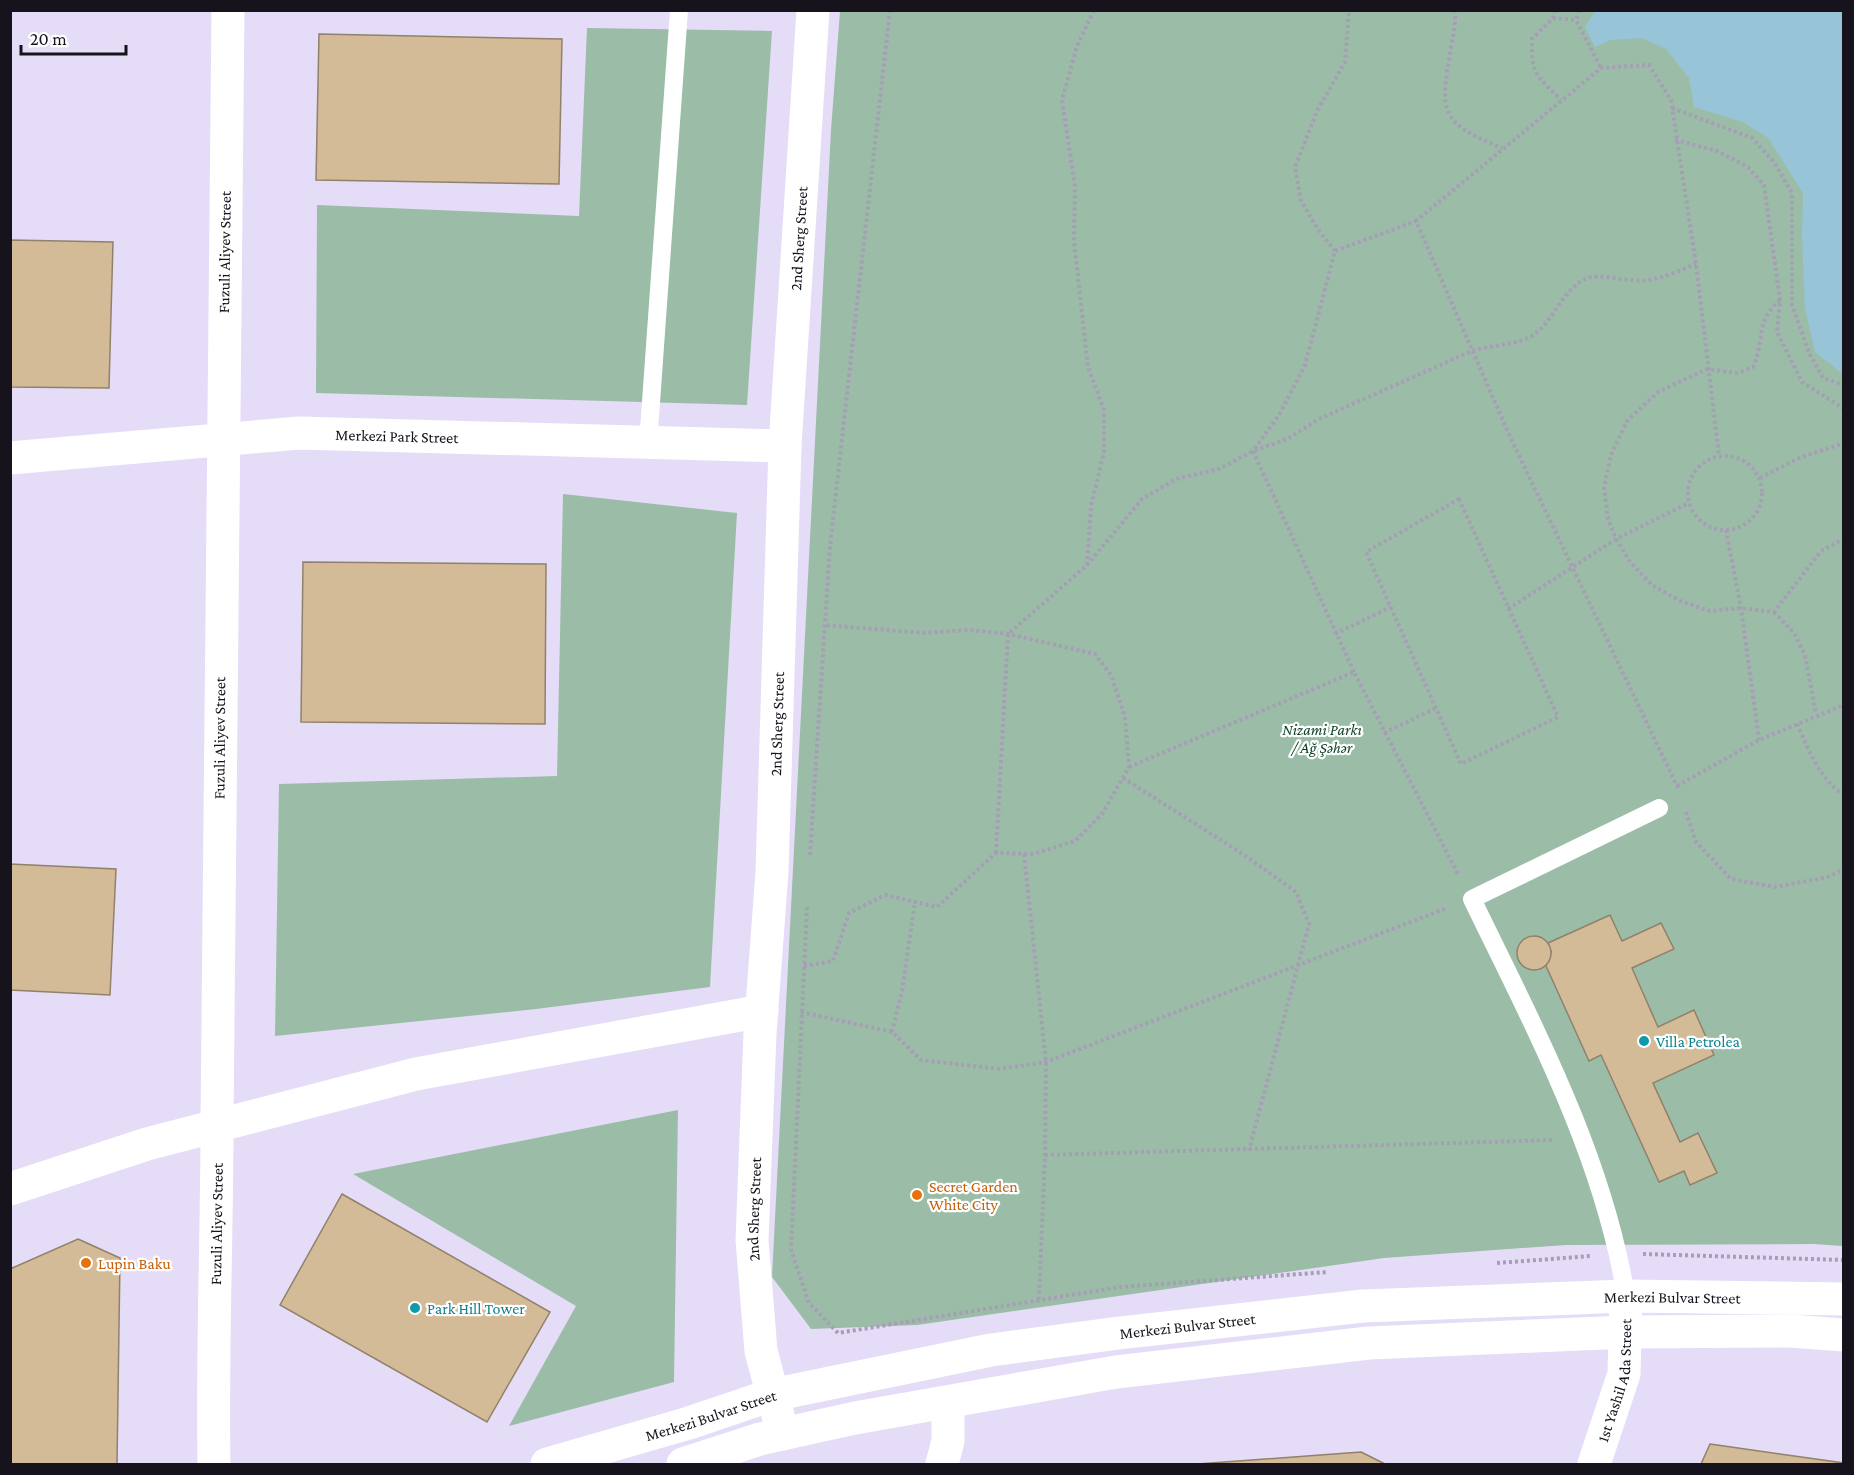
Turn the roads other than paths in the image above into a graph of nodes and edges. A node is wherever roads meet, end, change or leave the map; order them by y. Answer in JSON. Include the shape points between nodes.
{"nodes":[{"id":1,"x":228,"y":10,"type":"edge"},
{"id":2,"x":680,"y":10,"type":"edge"},
{"id":3,"x":813,"y":10,"type":"edge"},
{"id":4,"x":220,"y":441,"type":"junction"},
{"id":5,"x":648,"y":444,"type":"junction"},
{"id":6,"x":785,"y":446,"type":"junction"},
{"id":7,"x":10,"y":458,"type":"edge"},
{"id":8,"x":1659,"y":808,"type":"road end"},
{"id":9,"x":762,"y":1011,"type":"junction"},
{"id":10,"x":217,"y":1125,"type":"junction"},
{"id":11,"x":10,"y":1189,"type":"edge"},
{"id":12,"x":1626,"y":1296,"type":"junction"},
{"id":13,"x":1844,"y":1299,"type":"edge"},
{"id":14,"x":1626,"y":1332,"type":"junction"},
{"id":15,"x":1844,"y":1335,"type":"edge"},
{"id":16,"x":772,"y":1395,"type":"junction"},
{"id":17,"x":948,"y":1403,"type":"junction"},
{"id":18,"x":783,"y":1434,"type":"junction"},
{"id":19,"x":214,"y":1464,"type":"edge"},
{"id":20,"x":547,"y":1464,"type":"edge"},
{"id":21,"x":682,"y":1464,"type":"edge"},
{"id":22,"x":942,"y":1464,"type":"edge"},
{"id":23,"x":1594,"y":1464,"type":"edge"}],
"edges":[{"from":1,"to":4,"type":"street","name":"Fuzuli Aliyev Street"},
{"from":2,"to":5,"type":"lane"},
{"from":3,"to":6,"type":"street","name":"2nd Sherg Street"},
{"from":4,"to":5,"type":"street","name":"Merkezi Park Street","via":[[299,433]]},
{"from":4,"to":7,"type":"street","name":"Merkezi Park Street"},
{"from":4,"to":10,"type":"street","name":"Fuzuli Aliyev Street"},
{"from":5,"to":6,"type":"street","name":"Merkezi Park Street"},
{"from":6,"to":9,"type":"street","name":"2nd Sherg Street","via":[[772,872]]},
{"from":8,"to":12,"type":"lane","via":[[1472,899],[1557,1074],[1604,1201]]},
{"from":9,"to":10,"type":"street","via":[[416,1074]]},
{"from":9,"to":16,"type":"street","name":"2nd Sherg Street","via":[[752,1240],[761,1351]]},
{"from":10,"to":11,"type":"street"},
{"from":10,"to":19,"type":"street","name":"Fuzuli Aliyev Street","via":[[212,1334]]},
{"from":12,"to":13,"type":"street","name":"Merkezi Bulvar Street"},
{"from":12,"to":14,"type":"street","name":"1st Yashil Ada Street"},
{"from":12,"to":16,"type":"street","name":"Merkezi Bulvar Street","via":[[1363,1306],[1119,1332],[991,1350]]},
{"from":14,"to":15,"type":"street","name":"Merkezi Bulvar Street","via":[[1790,1331]]},
{"from":14,"to":17,"type":"street","name":"Merkezi Bulvar Street","via":[[1357,1344],[1116,1372]]},
{"from":14,"to":23,"type":"street","name":"1st Yashil Ada Street","via":[[1624,1374]]},
{"from":16,"to":18,"type":"street","name":"2nd Sherg Street"},
{"from":16,"to":20,"type":"street","name":"Merkezi Bulvar Street"},
{"from":17,"to":18,"type":"street","name":"Merkezi Bulvar Street"},
{"from":17,"to":22,"type":"street","via":[[948,1442]]},
{"from":18,"to":21,"type":"street","name":"Merkezi Bulvar Street"}]}
